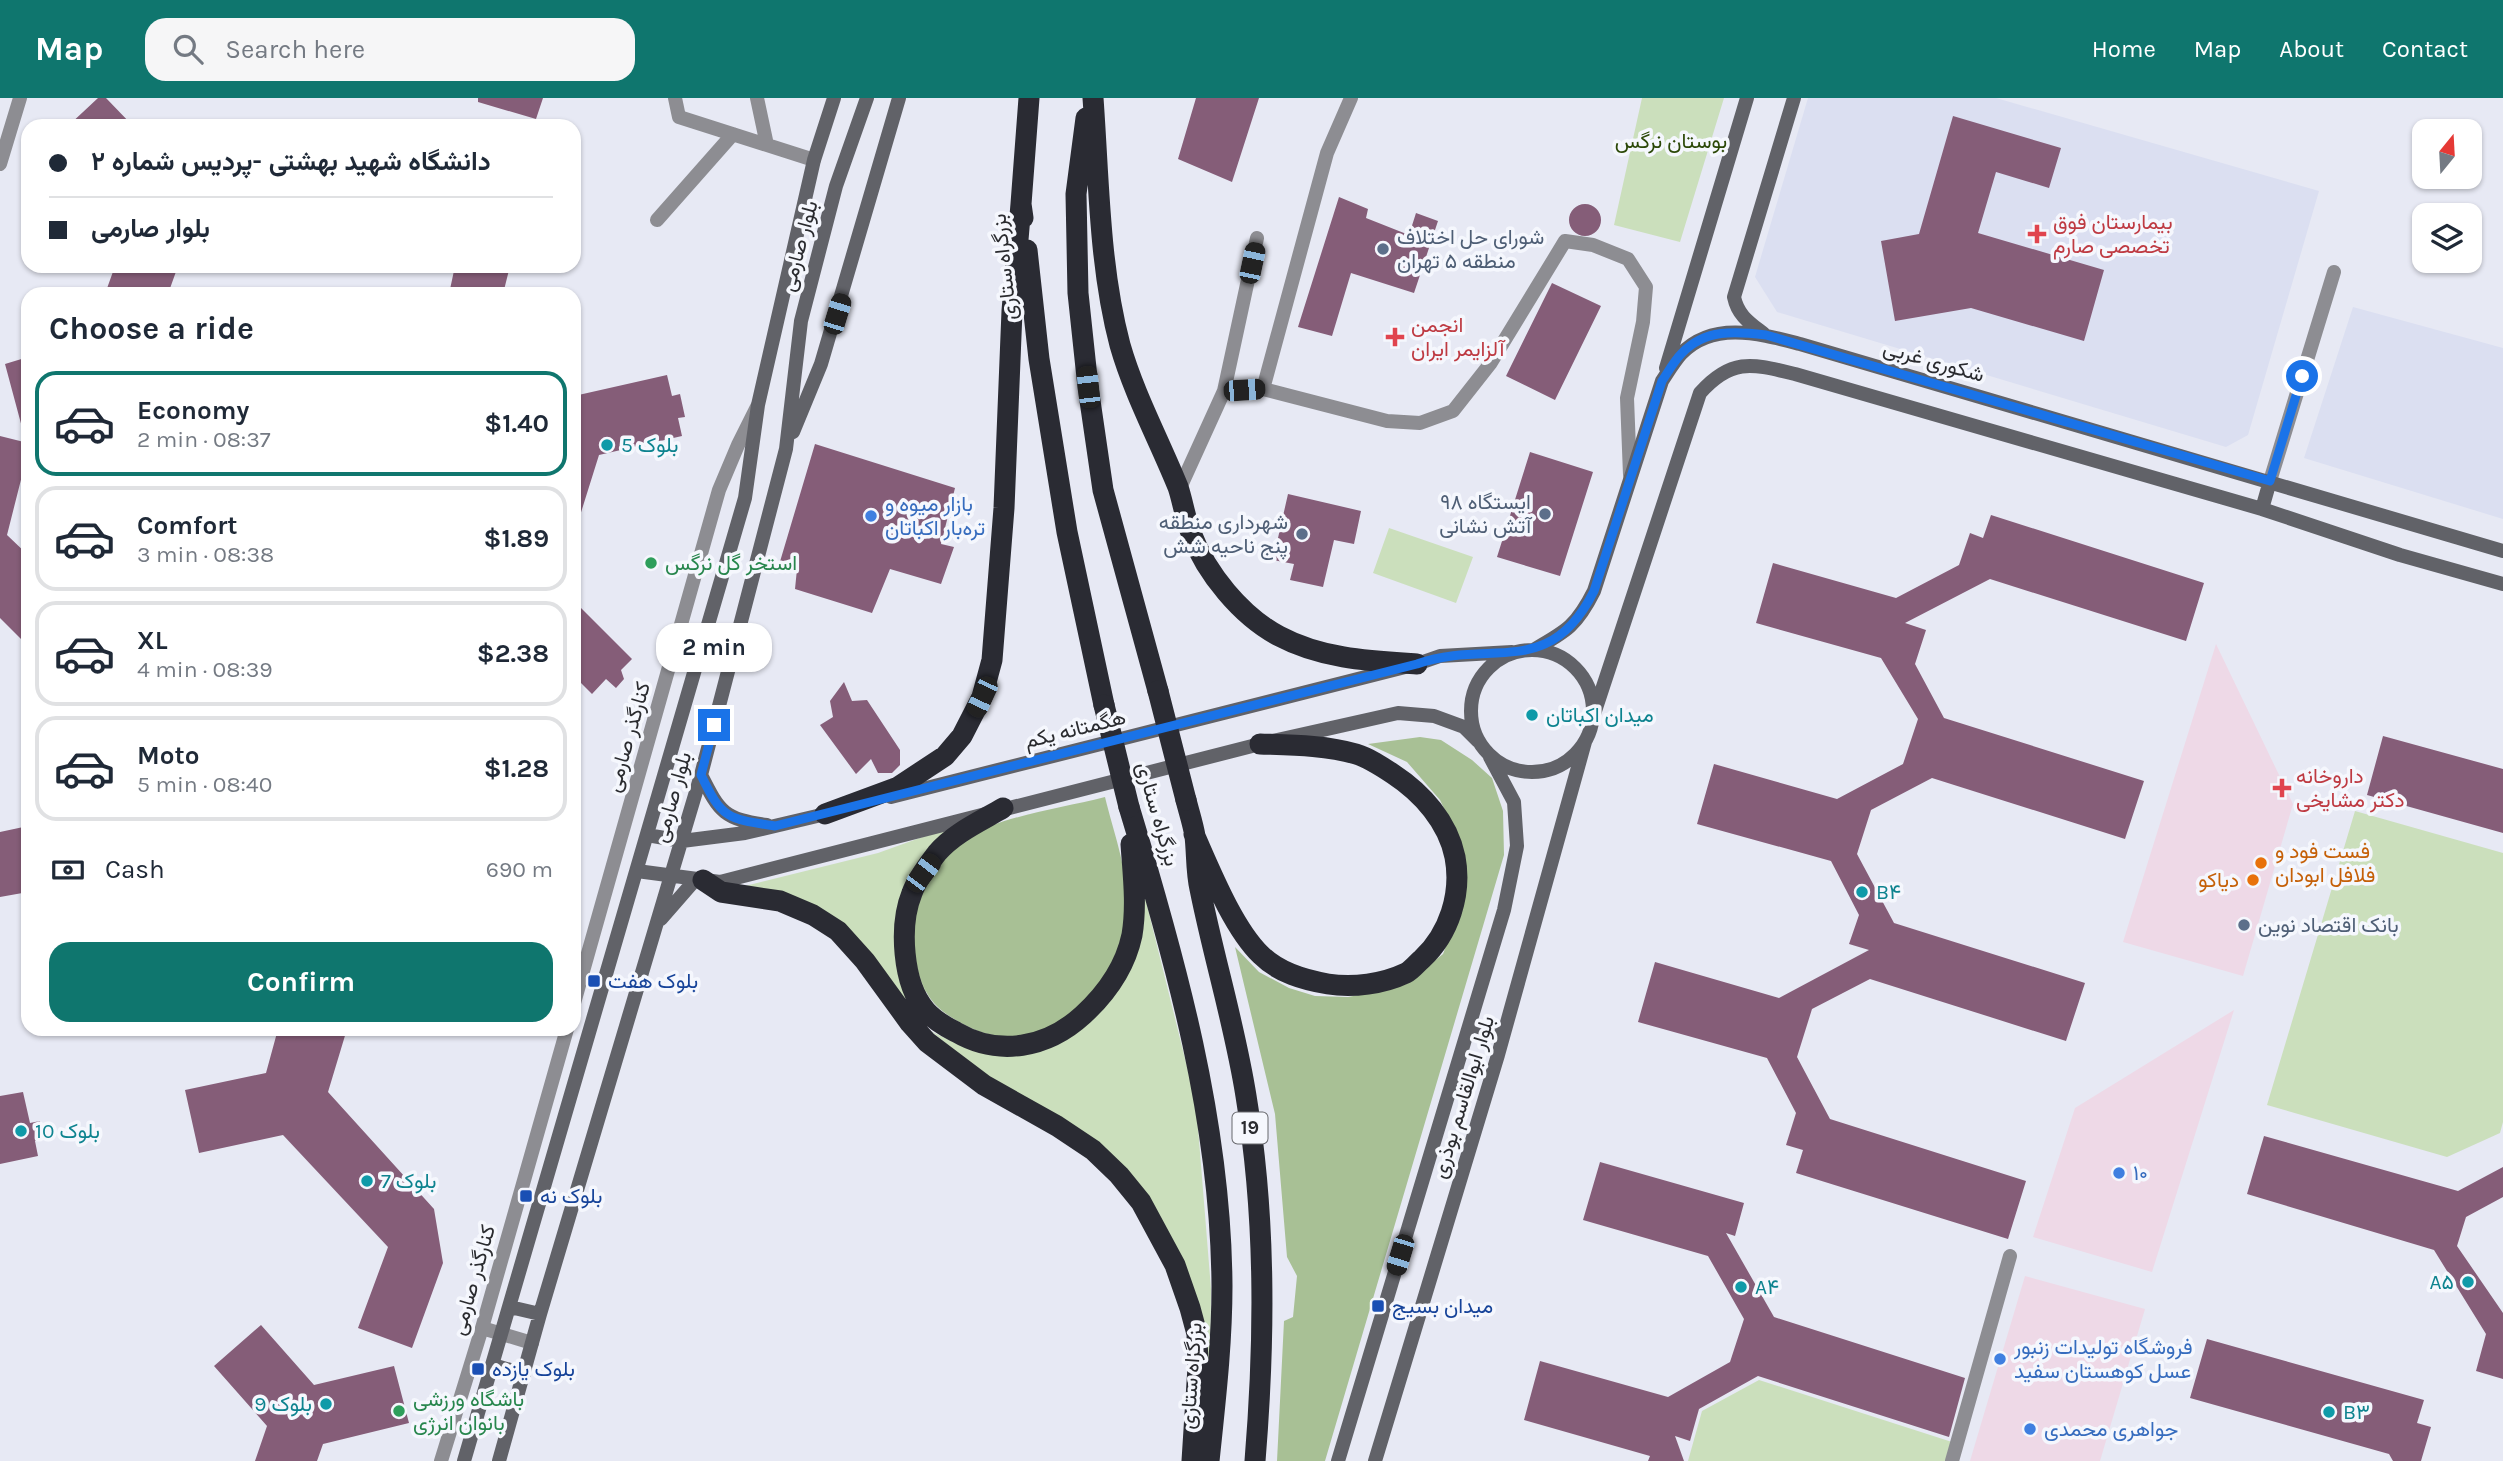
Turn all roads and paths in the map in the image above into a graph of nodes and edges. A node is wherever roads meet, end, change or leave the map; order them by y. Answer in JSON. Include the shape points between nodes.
{"nodes":[{"id":1,"x":20,"y":98,"type":"edge"},
{"id":2,"x":675,"y":98,"type":"edge"},
{"id":3,"x":757,"y":98,"type":"edge"},
{"id":4,"x":834,"y":98,"type":"edge"},
{"id":5,"x":867,"y":98,"type":"edge"},
{"id":6,"x":900,"y":98,"type":"edge"},
{"id":7,"x":1029,"y":98,"type":"edge"},
{"id":8,"x":1091,"y":98,"type":"edge"},
{"id":9,"x":1351,"y":98,"type":"edge"},
{"id":10,"x":1747,"y":98,"type":"edge"},
{"id":11,"x":1794,"y":98,"type":"edge"},
{"id":12,"x":733,"y":134,"type":"junction"},
{"id":13,"x":767,"y":145,"type":"junction"},
{"id":14,"x":814,"y":160,"type":"junction"},
{"id":15,"x":0,"y":164,"type":"edge"},
{"id":16,"x":1021,"y":204,"type":"junction"},
{"id":17,"x":657,"y":220,"type":"dead end"},
{"id":18,"x":1257,"y":238,"type":"dead end"},
{"id":19,"x":2334,"y":271,"type":"dead end"},
{"id":20,"x":1766,"y":335,"type":"junction"},
{"id":21,"x":1662,"y":381,"type":"junction"},
{"id":22,"x":1263,"y":388,"type":"junction"},
{"id":23,"x":1224,"y":391,"type":"junction"},
{"id":24,"x":758,"y":405,"type":"junction"},
{"id":25,"x":786,"y":449,"type":"junction"},
{"id":26,"x":1630,"y":475,"type":"junction"},
{"id":27,"x":2270,"y":481,"type":"junction"},
{"id":28,"x":1179,"y":490,"type":"junction"},
{"id":29,"x":2262,"y":509,"type":"junction"},
{"id":30,"x":2503,"y":551,"type":"edge"},
{"id":31,"x":2503,"y":584,"type":"edge"},
{"id":32,"x":1535,"y":649,"type":"junction"},
{"id":33,"x":1512,"y":652,"type":"junction"},
{"id":34,"x":1417,"y":664,"type":"junction"},
{"id":35,"x":1594,"y":714,"type":"junction"},
{"id":36,"x":1478,"y":741,"type":"junction"},
{"id":37,"x":1585,"y":743,"type":"junction"},
{"id":38,"x":1260,"y":744,"type":"junction"},
{"id":39,"x":1490,"y":757,"type":"junction"},
{"id":40,"x":701,"y":775,"type":"junction"},
{"id":41,"x":1129,"y":807,"type":"junction"},
{"id":42,"x":1003,"y":808,"type":"junction"},
{"id":43,"x":825,"y":814,"type":"junction"},
{"id":44,"x":775,"y":826,"type":"junction"},
{"id":45,"x":1195,"y":834,"type":"junction"},
{"id":46,"x":647,"y":835,"type":"junction"},
{"id":47,"x":682,"y":841,"type":"junction"},
{"id":48,"x":637,"y":870,"type":"junction"},
{"id":49,"x":671,"y":876,"type":"junction"},
{"id":50,"x":699,"y":880,"type":"junction"},
{"id":51,"x":658,"y":923,"type":"junction"},
{"id":52,"x":581,"y":978,"type":"edge"},
{"id":53,"x":1470,"y":1024,"type":"junction"},
{"id":54,"x":1503,"y":1035,"type":"junction"},
{"id":55,"x":565,"y":1036,"type":"edge"},
{"id":56,"x":2010,"y":1256,"type":"dead end"},
{"id":57,"x":510,"y":1307,"type":"junction"},
{"id":58,"x":540,"y":1314,"type":"junction"},
{"id":59,"x":482,"y":1328,"type":"junction"},
{"id":60,"x":502,"y":1334,"type":"junction"},
{"id":61,"x":532,"y":1343,"type":"junction"},
{"id":62,"x":493,"y":1365,"type":"junction"},
{"id":63,"x":524,"y":1374,"type":"junction"},
{"id":64,"x":441,"y":1461,"type":"edge"},
{"id":65,"x":464,"y":1461,"type":"edge"},
{"id":66,"x":499,"y":1461,"type":"edge"},
{"id":67,"x":1192,"y":1461,"type":"edge"},
{"id":68,"x":1209,"y":1461,"type":"edge"},
{"id":69,"x":1255,"y":1461,"type":"edge"},
{"id":70,"x":1338,"y":1461,"type":"edge"},
{"id":71,"x":1375,"y":1461,"type":"edge"},
{"id":72,"x":1952,"y":1461,"type":"edge"}],
"edges":[{"from":1,"to":15,"type":"street"},
{"from":2,"to":12,"type":"street","via":[[679,117]]},
{"from":3,"to":13,"type":"street"},
{"from":4,"to":14,"type":"street","name":"بلوار صارمی"},
{"from":5,"to":25,"type":"street","name":"بلوار صارمی","via":[[836,186],[801,321]]},
{"from":6,"to":25,"type":"street","via":[[821,364]]},
{"from":7,"to":16,"type":"highway","name":"بزرگراه ستاری","number":"19"},
{"from":8,"to":28,"type":"highway","via":[[1108,280],[1121,346]]},
{"from":8,"to":45,"type":"highway","name":"بزرگراه ستاری","number":"19","bridge":true,"via":[[1076,194],[1078,293],[1088,387],[1103,490]]},
{"from":9,"to":22,"type":"street","via":[[1327,153]]},
{"from":10,"to":21,"type":"street"},
{"from":11,"to":20,"type":"street","via":[[1734,297],[1744,318]]},
{"from":12,"to":13,"type":"street"},
{"from":12,"to":17,"type":"street"},
{"from":13,"to":14,"type":"street"},
{"from":14,"to":24,"type":"street","name":"بلوار صارمی"},
{"from":16,"to":41,"type":"highway","name":"بزرگراه ستاری","number":"19","bridge":true,"via":[[1067,532]]},
{"from":16,"to":43,"type":"highway","via":[[992,660],[982,697],[945,756],[898,788]]},
{"from":18,"to":23,"type":"street"},
{"from":19,"to":27,"type":"street"},
{"from":20,"to":21,"type":"street","name":"شکوری غربی","via":[[1734,331],[1706,336],[1682,353]]},
{"from":20,"to":27,"type":"street","name":"شکوری غربی"},
{"from":21,"to":26,"type":"street","name":"شکوری غربی"},
{"from":22,"to":23,"type":"street"},
{"from":22,"to":26,"type":"street","via":[[1387,421],[1420,423],[1453,411],[1490,364],[1565,241],[1593,245],[1628,259],[1646,287],[1627,398]]},
{"from":23,"to":28,"type":"street"},
{"from":24,"to":46,"type":"street","name":"بلوار صارمی","via":[[745,498]]},
{"from":24,"to":52,"type":"street","name":"کنارگذر صارمی","via":[[719,490]]},
{"from":25,"to":40,"type":"street","name":"بلوار صارمی"},
{"from":26,"to":32,"type":"street","name":"شکوری غربی","via":[[1583,614],[1568,631]]},
{"from":27,"to":29,"type":"street"},
{"from":27,"to":30,"type":"street","name":"شکوری غربی"},
{"from":28,"to":34,"type":"highway","via":[[1191,534],[1223,590],[1278,636],[1360,661]]},
{"from":29,"to":31,"type":"street"},
{"from":29,"to":35,"type":"street","via":[[1795,373],[1755,364],[1733,367],[1700,393]]},
{"from":32,"to":33,"type":"street"},
{"from":32,"to":35,"type":"street","via":[[1559,655],[1578,670],[1590,690]]},
{"from":33,"to":34,"type":"street","name":"هگمتانه یکم","via":[[1440,656]]},
{"from":33,"to":36,"type":"street","via":[[1493,663],[1479,679],[1471,699],[1471,721]]},
{"from":34,"to":43,"type":"street","name":"هگمتانه یکم"},
{"from":35,"to":37,"type":"street"},
{"from":36,"to":38,"type":"street","via":[[1464,727],[1434,716],[1398,713]]},
{"from":36,"to":39,"type":"street"},
{"from":37,"to":39,"type":"street","via":[[1567,762],[1541,772],[1514,770]]},
{"from":37,"to":54,"type":"street","name":"بلوار ابوالقاسم بوذری"},
{"from":38,"to":42,"type":"street"},
{"from":38,"to":45,"type":"highway","via":[[1355,754],[1406,782],[1427,802],[1455,857],[1457,888],[1449,922],[1434,948],[1408,972],[1375,983],[1339,986],[1299,979],[1261,956],[1215,880]]},
{"from":39,"to":53,"type":"street","name":"بلوار ابوالقاسم بوذری","via":[[1514,802],[1517,846],[1504,910]]},
{"from":40,"to":44,"type":"street","via":[[715,804],[730,817]]},
{"from":40,"to":47,"type":"street","name":"بلوار صارمی"},
{"from":41,"to":42,"type":"highway","via":[[1135,912],[1124,961],[1105,992],[1077,1020],[1032,1044],[1013,1048],[967,1039],[925,1010],[908,970],[905,945],[911,894],[923,873],[954,838]]},
{"from":41,"to":68,"type":"highway","name":"بزرگراه ستاری","number":"19","via":[[1167,931],[1207,1116],[1222,1285]]},
{"from":42,"to":50,"type":"street","via":[[720,882]]},
{"from":43,"to":44,"type":"street","name":"هگمتانه یکم"},
{"from":44,"to":47,"type":"street","name":"هگمتانه یکم"},
{"from":45,"to":69,"type":"highway","name":"بزرگراه ستاری","number":"19","via":[[1199,887],[1232,1024],[1257,1181],[1263,1291]]},
{"from":46,"to":47,"type":"street","name":"هگمتانه یکم"},
{"from":46,"to":48,"type":"street","name":"بلوار صارمی"},
{"from":47,"to":49,"type":"street","name":"بلوار صارمی"},
{"from":48,"to":49,"type":"street"},
{"from":48,"to":57,"type":"street","name":"بلوار صارمی"},
{"from":49,"to":50,"type":"street"},
{"from":49,"to":51,"type":"street","name":"بلوار صارمی"},
{"from":50,"to":51,"type":"street"},
{"from":50,"to":67,"type":"highway","via":[[721,892],[780,901],[838,930],[928,1042],[984,1085],[1093,1150],[1119,1175],[1140,1202],[1175,1265],[1194,1321],[1198,1367]]},
{"from":51,"to":58,"type":"street","name":"بلوار صارمی"},
{"from":53,"to":54,"type":"street"},
{"from":53,"to":70,"type":"street","name":"بلوار ابوالقاسم بوذری"},
{"from":54,"to":71,"type":"street","name":"بلوار ابوالقاسم بوذری"},
{"from":55,"to":59,"type":"street","name":"کنارگذر صارمی"},
{"from":56,"to":72,"type":"street"},
{"from":57,"to":58,"type":"street"},
{"from":57,"to":60,"type":"street","name":"بلوار صارمی"},
{"from":58,"to":61,"type":"street","name":"بلوار صارمی"},
{"from":59,"to":60,"type":"street"},
{"from":59,"to":64,"type":"street","name":"کنارگذر صارمی"},
{"from":60,"to":61,"type":"street"},
{"from":60,"to":62,"type":"street","name":"بلوار صارمی"},
{"from":61,"to":63,"type":"street","name":"بلوار صارمی"},
{"from":62,"to":63,"type":"street"},
{"from":62,"to":65,"type":"street","name":"بلوار صارمی"},
{"from":63,"to":66,"type":"street","name":"بلوار صارمی"}]}
